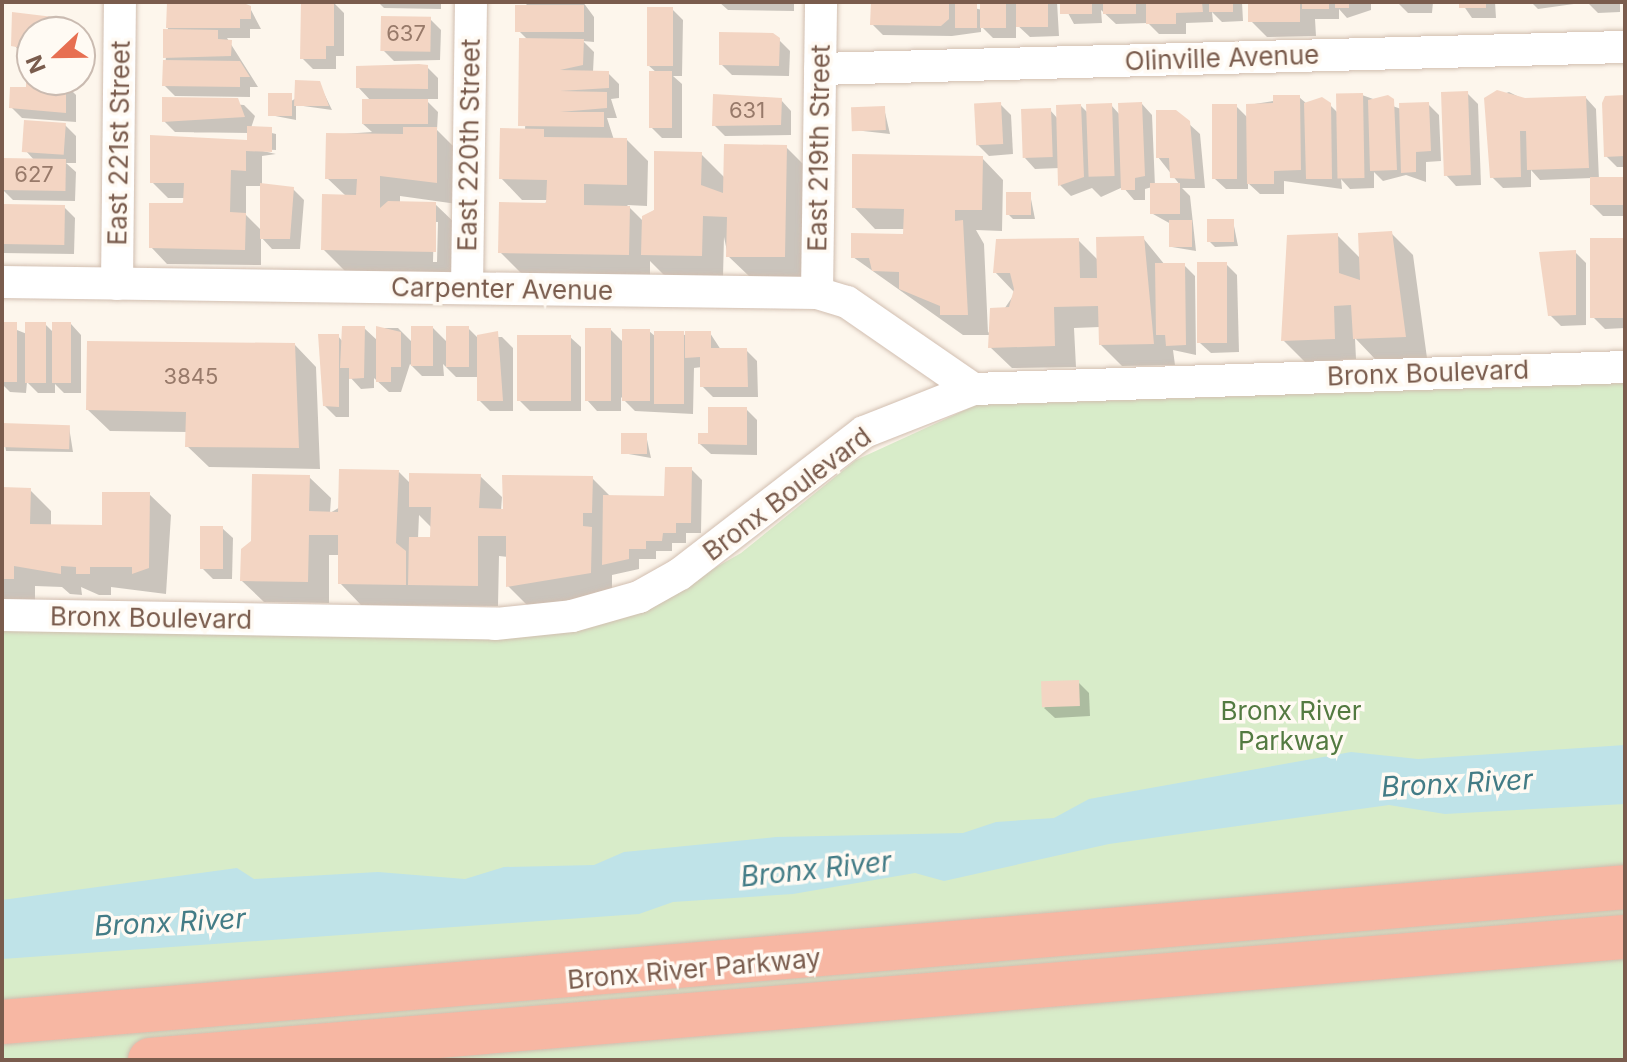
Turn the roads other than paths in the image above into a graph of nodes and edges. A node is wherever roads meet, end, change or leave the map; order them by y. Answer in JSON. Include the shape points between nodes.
{"nodes":[{"id":1,"x":120,"y":2,"type":"edge"},
{"id":2,"x":471,"y":2,"type":"edge"},
{"id":3,"x":821,"y":2,"type":"edge"},
{"id":4,"x":1625,"y":47,"type":"edge"},
{"id":5,"x":820,"y":69,"type":"junction"},
{"id":6,"x":2,"y":282,"type":"edge"},
{"id":7,"x":117,"y":284,"type":"junction"},
{"id":8,"x":467,"y":288,"type":"junction"},
{"id":9,"x":817,"y":293,"type":"junction"},
{"id":10,"x":1625,"y":367,"type":"edge"},
{"id":11,"x":973,"y":389,"type":"junction"},
{"id":12,"x":2,"y":615,"type":"edge"},
{"id":13,"x":1625,"y":887,"type":"edge"},
{"id":14,"x":1625,"y":937,"type":"edge"},
{"id":15,"x":2,"y":1022,"type":"edge"},
{"id":16,"x":150,"y":1060,"type":"edge"}],
"edges":[{"from":1,"to":7,"type":"street","name":"East 221st Street"},
{"from":2,"to":8,"type":"street","name":"East 220th Street"},
{"from":3,"to":5,"type":"street","name":"East 219th Street"},
{"from":4,"to":5,"type":"street","name":"Olinville Avenue"},
{"from":5,"to":9,"type":"street","name":"East 219th Street"},
{"from":6,"to":7,"type":"street","name":"Carpenter Avenue"},
{"from":7,"to":8,"type":"street","name":"Carpenter Avenue"},
{"from":8,"to":9,"type":"street","name":"Carpenter Avenue"},
{"from":9,"to":11,"type":"street","name":"Carpenter Avenue","via":[[847,302]]},
{"from":10,"to":11,"type":"street","name":"Bronx Boulevard"},
{"from":11,"to":12,"type":"street","name":"Bronx Boulevard","via":[[864,432],[701,559],[639,597],[597,611],[495,624]]},
{"from":13,"to":15,"type":"highway","name":"Bronx River Parkway"},
{"from":14,"to":16,"type":"highway","name":"Bronx River Parkway"}]}
